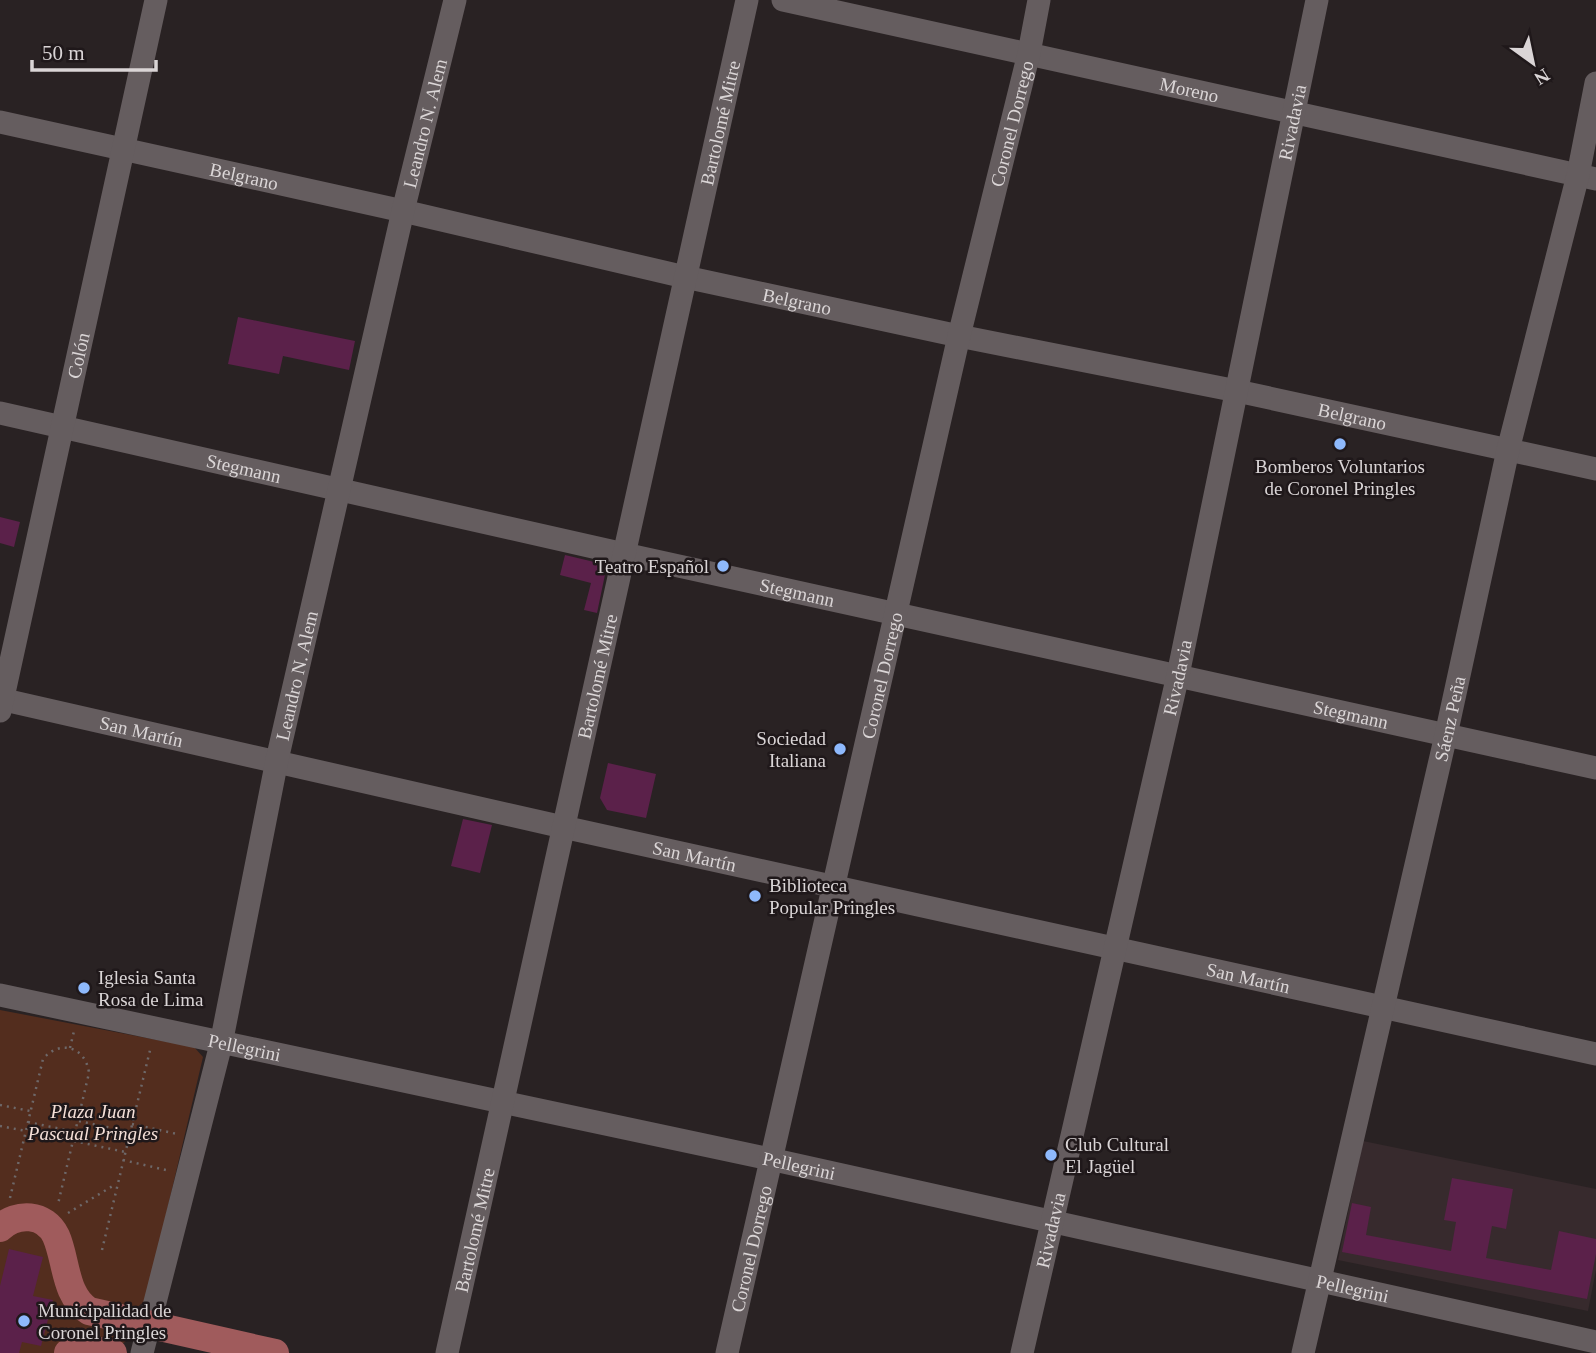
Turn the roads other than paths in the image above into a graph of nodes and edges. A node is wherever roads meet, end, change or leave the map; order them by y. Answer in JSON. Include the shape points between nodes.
{"nodes":[{"id":1,"x":156,"y":0,"type":"edge"},
{"id":2,"x":455,"y":0,"type":"edge"},
{"id":3,"x":747,"y":0,"type":"edge"},
{"id":4,"x":783,"y":0,"type":"edge"},
{"id":5,"x":1039,"y":0,"type":"edge"},
{"id":6,"x":1317,"y":0,"type":"edge"},
{"id":7,"x":1029,"y":53,"type":"junction"},
{"id":8,"x":1596,"y":83,"type":"edge"},
{"id":9,"x":1294,"y":111,"type":"junction"},
{"id":10,"x":0,"y":122,"type":"edge"},
{"id":11,"x":123,"y":149,"type":"junction"},
{"id":12,"x":1587,"y":177,"type":"edge"},
{"id":13,"x":403,"y":211,"type":"junction"},
{"id":14,"x":685,"y":276,"type":"junction"},
{"id":15,"x":959,"y":335,"type":"junction"},
{"id":16,"x":1237,"y":391,"type":"junction"},
{"id":17,"x":0,"y":413,"type":"edge"},
{"id":18,"x":62,"y":426,"type":"junction"},
{"id":19,"x":1508,"y":450,"type":"junction"},
{"id":20,"x":1596,"y":469,"type":"edge"},
{"id":21,"x":341,"y":488,"type":"junction"},
{"id":22,"x":624,"y":554,"type":"junction"},
{"id":23,"x":897,"y":613,"type":"junction"},
{"id":24,"x":1178,"y":676,"type":"junction"},
{"id":25,"x":1,"y":703,"type":"edge"},
{"id":26,"x":1446,"y":735,"type":"junction"},
{"id":27,"x":277,"y":760,"type":"junction"},
{"id":28,"x":1596,"y":768,"type":"edge"},
{"id":29,"x":564,"y":827,"type":"junction"},
{"id":30,"x":833,"y":885,"type":"junction"},
{"id":31,"x":1114,"y":948,"type":"junction"},
{"id":32,"x":0,"y":995,"type":"edge"},
{"id":33,"x":1382,"y":1007,"type":"junction"},
{"id":34,"x":221,"y":1044,"type":"junction"},
{"id":35,"x":1596,"y":1054,"type":"edge"},
{"id":36,"x":503,"y":1101,"type":"junction"},
{"id":37,"x":770,"y":1158,"type":"junction"},
{"id":38,"x":4,"y":1216,"type":"edge"},
{"id":39,"x":1052,"y":1221,"type":"junction"},
{"id":40,"x":1320,"y":1280,"type":"junction"},
{"id":41,"x":149,"y":1325,"type":"junction"},
{"id":42,"x":1596,"y":1342,"type":"edge"},
{"id":43,"x":68,"y":1353,"type":"edge"},
{"id":44,"x":113,"y":1353,"type":"edge"},
{"id":45,"x":142,"y":1353,"type":"edge"},
{"id":46,"x":275,"y":1353,"type":"edge"},
{"id":47,"x":447,"y":1353,"type":"edge"},
{"id":48,"x":727,"y":1353,"type":"edge"},
{"id":49,"x":1022,"y":1353,"type":"edge"},
{"id":50,"x":1303,"y":1353,"type":"edge"}],
"edges":[{"from":1,"to":11,"type":"street","name":"Colón"},
{"from":2,"to":13,"type":"street","name":"Leandro N. Alem"},
{"from":3,"to":14,"type":"street","name":"Bartolomé Mitre"},
{"from":4,"to":7,"type":"street","name":"Moreno"},
{"from":5,"to":7,"type":"street","name":"Coronel Dorrego"},
{"from":6,"to":9,"type":"street","name":"Rivadavia"},
{"from":7,"to":9,"type":"street","name":"Moreno"},
{"from":7,"to":15,"type":"street","name":"Coronel Dorrego"},
{"from":8,"to":12,"type":"street","name":"Sáenz Peña"},
{"from":9,"to":12,"type":"street","name":"Moreno"},
{"from":9,"to":16,"type":"street","name":"Rivadavia"},
{"from":10,"to":11,"type":"street","name":"Belgrano"},
{"from":11,"to":13,"type":"street","name":"Belgrano"},
{"from":11,"to":18,"type":"street","name":"Colón"},
{"from":12,"to":19,"type":"street","name":"Sáenz Peña"},
{"from":13,"to":14,"type":"street","name":"Belgrano"},
{"from":13,"to":21,"type":"street","name":"Leandro N. Alem"},
{"from":14,"to":15,"type":"street","name":"Belgrano"},
{"from":14,"to":22,"type":"street","name":"Bartolomé Mitre"},
{"from":15,"to":16,"type":"street","name":"Belgrano"},
{"from":15,"to":23,"type":"street","name":"Coronel Dorrego"},
{"from":16,"to":19,"type":"street","name":"Belgrano"},
{"from":16,"to":24,"type":"street","name":"Rivadavia"},
{"from":17,"to":18,"type":"street","name":"Stegmann"},
{"from":18,"to":21,"type":"street","name":"Stegmann"},
{"from":18,"to":25,"type":"street","name":"Colón"},
{"from":19,"to":20,"type":"street","name":"Belgrano"},
{"from":19,"to":26,"type":"street","name":"Sáenz Peña"},
{"from":21,"to":22,"type":"street","name":"Stegmann"},
{"from":21,"to":27,"type":"street","name":"Leandro N. Alem"},
{"from":22,"to":23,"type":"street","name":"Stegmann"},
{"from":22,"to":29,"type":"street","name":"Bartolomé Mitre"},
{"from":23,"to":24,"type":"street","name":"Stegmann"},
{"from":23,"to":30,"type":"street","name":"Coronel Dorrego"},
{"from":24,"to":26,"type":"street","name":"Stegmann"},
{"from":24,"to":31,"type":"street","name":"Rivadavia"},
{"from":25,"to":27,"type":"street","name":"San Martín"},
{"from":26,"to":28,"type":"street","name":"Stegmann"},
{"from":26,"to":33,"type":"street","name":"Sáenz Peña"},
{"from":27,"to":29,"type":"street","name":"San Martín"},
{"from":27,"to":34,"type":"street","name":"Leandro N. Alem"},
{"from":29,"to":30,"type":"street","name":"San Martín"},
{"from":29,"to":36,"type":"street","name":"Bartolomé Mitre"},
{"from":30,"to":31,"type":"street","name":"San Martín"},
{"from":30,"to":37,"type":"street","name":"Coronel Dorrego"},
{"from":31,"to":33,"type":"street","name":"San Martín"},
{"from":31,"to":39,"type":"street","name":"Rivadavia"},
{"from":32,"to":34,"type":"street","name":"Pellegrini"},
{"from":33,"to":35,"type":"street","name":"San Martín"},
{"from":33,"to":40,"type":"street","name":"Sáenz Peña"},
{"from":34,"to":36,"type":"street","name":"Pellegrini"},
{"from":34,"to":41,"type":"street","name":"Leandro N. Alem"},
{"from":36,"to":37,"type":"street","name":"Pellegrini"},
{"from":36,"to":47,"type":"street","name":"Bartolomé Mitre"},
{"from":37,"to":39,"type":"street","name":"Pellegrini"},
{"from":37,"to":48,"type":"street","name":"Coronel Dorrego"},
{"from":38,"to":41,"type":"main road","via":[[33,1217],[51,1228],[82,1307]]},
{"from":39,"to":40,"type":"street","name":"Pellegrini"},
{"from":39,"to":49,"type":"street","name":"Rivadavia"},
{"from":40,"to":42,"type":"street","name":"Pellegrini"},
{"from":40,"to":50,"type":"street","name":"Sáenz Peña"},
{"from":41,"to":45,"type":"street","name":"Leandro N. Alem"},
{"from":41,"to":46,"type":"main road"},
{"from":43,"to":44,"type":"main road","via":[[77,1348]]}]}
